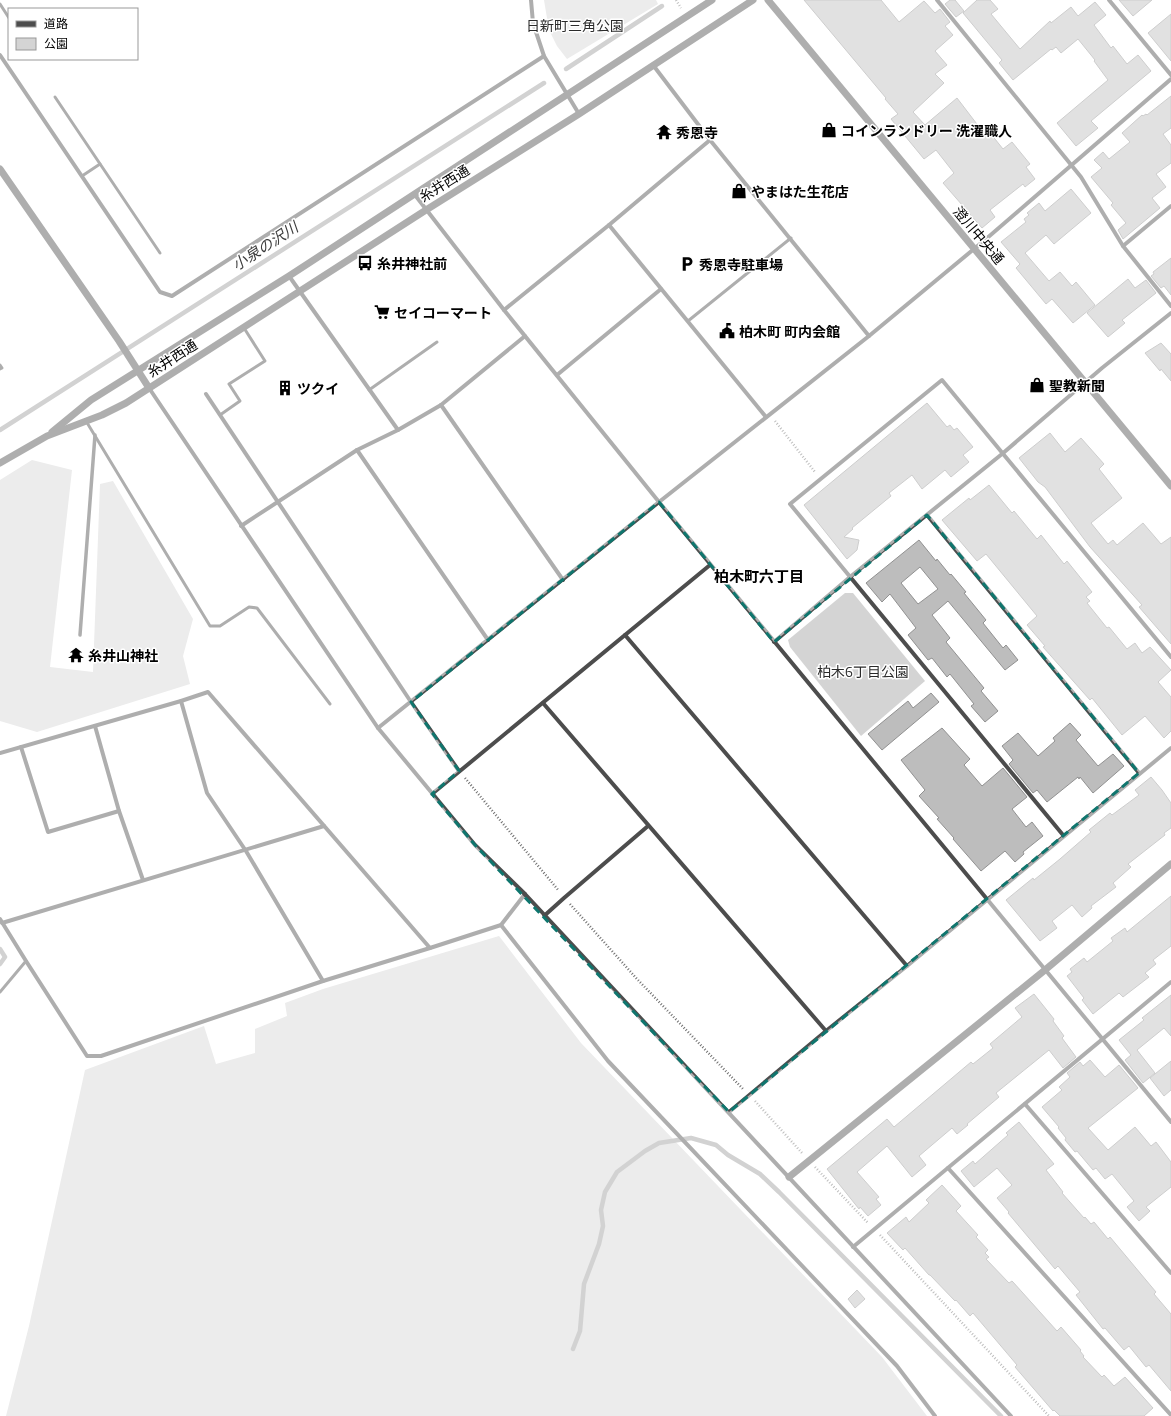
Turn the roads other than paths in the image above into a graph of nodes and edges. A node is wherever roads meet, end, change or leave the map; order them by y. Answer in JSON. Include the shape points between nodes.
{"nodes":[{"id":1,"x":531,"y":0,"type":"edge"},
{"id":2,"x":712,"y":0,"type":"edge"},
{"id":3,"x":753,"y":0,"type":"edge"},
{"id":4,"x":768,"y":0,"type":"edge"},
{"id":5,"x":937,"y":0,"type":"edge"},
{"id":6,"x":1109,"y":0,"type":"edge"},
{"id":7,"x":0,"y":4,"type":"edge"},
{"id":8,"x":8,"y":16,"type":"edge"},
{"id":9,"x":0,"y":55,"type":"edge"},
{"id":10,"x":544,"y":56,"type":"junction"},
{"id":11,"x":653,"y":66,"type":"junction"},
{"id":12,"x":1171,"y":75,"type":"edge"},
{"id":13,"x":1171,"y":79,"type":"edge"},
{"id":14,"x":567,"y":94,"type":"junction"},
{"id":15,"x":55,"y":97,"type":"dead end"},
{"id":16,"x":579,"y":114,"type":"junction"},
{"id":17,"x":710,"y":140,"type":"junction"},
{"id":18,"x":100,"y":164,"type":"junction"},
{"id":19,"x":1070,"y":164,"type":"junction"},
{"id":20,"x":0,"y":169,"type":"edge"},
{"id":21,"x":82,"y":176,"type":"junction"},
{"id":22,"x":415,"y":195,"type":"junction"},
{"id":23,"x":1171,"y":206,"type":"edge"},
{"id":24,"x":426,"y":210,"type":"junction"},
{"id":25,"x":609,"y":225,"type":"junction"},
{"id":26,"x":791,"y":238,"type":"junction"},
{"id":27,"x":1123,"y":246,"type":"junction"},
{"id":28,"x":973,"y":249,"type":"junction"},
{"id":29,"x":160,"y":253,"type":"dead end"},
{"id":30,"x":289,"y":276,"type":"junction"},
{"id":31,"x":661,"y":289,"type":"junction"},
{"id":32,"x":299,"y":291,"type":"junction"},
{"id":33,"x":1171,"y":306,"type":"edge"},
{"id":34,"x":504,"y":310,"type":"junction"},
{"id":35,"x":1171,"y":313,"type":"edge"},
{"id":36,"x":688,"y":321,"type":"junction"},
{"id":37,"x":244,"y":327,"type":"junction"},
{"id":38,"x":525,"y":336,"type":"junction"},
{"id":39,"x":869,"y":336,"type":"junction"},
{"id":40,"x":437,"y":342,"type":"dead end"},
{"id":41,"x":0,"y":365,"type":"edge"},
{"id":42,"x":0,"y":369,"type":"edge"},
{"id":43,"x":137,"y":370,"type":"junction"},
{"id":44,"x":557,"y":375,"type":"junction"},
{"id":45,"x":1085,"y":382,"type":"junction"},
{"id":46,"x":149,"y":388,"type":"junction"},
{"id":47,"x":369,"y":390,"type":"junction"},
{"id":48,"x":206,"y":394,"type":"dead end"},
{"id":49,"x":442,"y":405,"type":"junction"},
{"id":50,"x":220,"y":415,"type":"junction"},
{"id":51,"x":768,"y":416,"type":"junction"},
{"id":52,"x":86,"y":421,"type":"junction"},
{"id":53,"x":398,"y":430,"type":"junction"},
{"id":54,"x":95,"y":435,"type":"junction"},
{"id":55,"x":47,"y":436,"type":"junction"},
{"id":56,"x":357,"y":450,"type":"junction"},
{"id":57,"x":1002,"y":454,"type":"junction"},
{"id":58,"x":0,"y":462,"type":"edge"},
{"id":59,"x":1171,"y":486,"type":"edge"},
{"id":60,"x":659,"y":502,"type":"junction"},
{"id":61,"x":278,"y":503,"type":"junction"},
{"id":62,"x":927,"y":515,"type":"junction"},
{"id":63,"x":242,"y":526,"type":"junction"},
{"id":64,"x":710,"y":565,"type":"junction"},
{"id":65,"x":850,"y":577,"type":"junction"},
{"id":66,"x":563,"y":580,"type":"junction"},
{"id":67,"x":80,"y":635,"type":"dead end"},
{"id":68,"x":625,"y":635,"type":"junction"},
{"id":69,"x":488,"y":640,"type":"junction"},
{"id":70,"x":774,"y":642,"type":"junction"},
{"id":71,"x":1171,"y":657,"type":"edge"},
{"id":72,"x":181,"y":701,"type":"junction"},
{"id":73,"x":411,"y":702,"type":"junction"},
{"id":74,"x":543,"y":703,"type":"junction"},
{"id":75,"x":330,"y":704,"type":"dead end"},
{"id":76,"x":94,"y":726,"type":"junction"},
{"id":77,"x":378,"y":728,"type":"junction"},
{"id":78,"x":20,"y":747,"type":"junction"},
{"id":79,"x":1171,"y":748,"type":"edge"},
{"id":80,"x":0,"y":753,"type":"edge"},
{"id":81,"x":459,"y":771,"type":"junction"},
{"id":82,"x":1140,"y":773,"type":"junction"},
{"id":83,"x":432,"y":794,"type":"junction"},
{"id":84,"x":119,"y":810,"type":"junction"},
{"id":85,"x":324,"y":826,"type":"junction"},
{"id":86,"x":648,"y":826,"type":"junction"},
{"id":87,"x":1064,"y":835,"type":"junction"},
{"id":88,"x":246,"y":851,"type":"junction"},
{"id":89,"x":1171,"y":864,"type":"edge"},
{"id":90,"x":144,"y":880,"type":"junction"},
{"id":91,"x":525,"y":894,"type":"junction"},
{"id":92,"x":986,"y":899,"type":"junction"},
{"id":93,"x":544,"y":916,"type":"junction"},
{"id":94,"x":1,"y":921,"type":"edge"},
{"id":95,"x":501,"y":925,"type":"junction"},
{"id":96,"x":430,"y":948,"type":"junction"},
{"id":97,"x":26,"y":961,"type":"junction"},
{"id":98,"x":907,"y":966,"type":"junction"},
{"id":99,"x":1045,"y":970,"type":"junction"},
{"id":100,"x":324,"y":981,"type":"junction"},
{"id":101,"x":1171,"y":982,"type":"edge"},
{"id":102,"x":0,"y":992,"type":"edge"},
{"id":103,"x":826,"y":1031,"type":"junction"},
{"id":104,"x":1103,"y":1040,"type":"junction"},
{"id":105,"x":1025,"y":1104,"type":"junction"},
{"id":106,"x":729,"y":1112,"type":"junction"},
{"id":107,"x":1171,"y":1122,"type":"edge"},
{"id":108,"x":948,"y":1168,"type":"junction"},
{"id":109,"x":789,"y":1177,"type":"junction"},
{"id":110,"x":853,"y":1247,"type":"junction"},
{"id":111,"x":1171,"y":1273,"type":"edge"},
{"id":112,"x":1171,"y":1415,"type":"edge"},
{"id":113,"x":934,"y":1416,"type":"edge"},
{"id":114,"x":1010,"y":1416,"type":"edge"}],
"edges":[{"from":1,"to":10,"type":"street","via":[[533,24]]},
{"from":2,"to":14,"type":"street","name":"糸井西通"},
{"from":3,"to":11,"type":"street","name":"糸井西通"},
{"from":4,"to":28,"type":"street","name":"澄川中央通"},
{"from":5,"to":19,"type":"street"},
{"from":6,"to":12,"type":"street"},
{"from":7,"to":8,"type":"lane"},
{"from":9,"to":21,"type":"street"},
{"from":10,"to":14,"type":"street"},
{"from":10,"to":21,"type":"street","via":[[172,296],[160,292]]},
{"from":11,"to":16,"type":"street","name":"糸井西通"},
{"from":11,"to":17,"type":"street"},
{"from":13,"to":19,"type":"street"},
{"from":14,"to":16,"type":"street"},
{"from":14,"to":22,"type":"street","name":"糸井西通"},
{"from":15,"to":18,"type":"lane"},
{"from":16,"to":24,"type":"street","name":"糸井西通"},
{"from":17,"to":25,"type":"street"},
{"from":17,"to":26,"type":"street"},
{"from":18,"to":21,"type":"lane"},
{"from":18,"to":29,"type":"lane"},
{"from":19,"to":27,"type":"street","via":[[1081,177]]},
{"from":19,"to":28,"type":"street"},
{"from":20,"to":43,"type":"street"},
{"from":22,"to":24,"type":"street"},
{"from":22,"to":30,"type":"street","name":"糸井西通"},
{"from":23,"to":27,"type":"street"},
{"from":24,"to":32,"type":"street","name":"糸井西通"},
{"from":24,"to":34,"type":"street"},
{"from":25,"to":31,"type":"street"},
{"from":25,"to":34,"type":"street"},
{"from":26,"to":36,"type":"lane"},
{"from":26,"to":39,"type":"street"},
{"from":27,"to":33,"type":"street"},
{"from":28,"to":39,"type":"street"},
{"from":28,"to":45,"type":"street","name":"澄川中央通"},
{"from":30,"to":32,"type":"street"},
{"from":30,"to":43,"type":"street","name":"糸井西通"},
{"from":31,"to":36,"type":"street"},
{"from":31,"to":44,"type":"street"},
{"from":32,"to":37,"type":"street","name":"糸井西通"},
{"from":32,"to":47,"type":"street"},
{"from":34,"to":38,"type":"street"},
{"from":35,"to":45,"type":"street"},
{"from":36,"to":51,"type":"street"},
{"from":37,"to":46,"type":"street","name":"糸井西通"},
{"from":37,"to":50,"type":"lane","via":[[265,361],[228,384],[240,401]]},
{"from":38,"to":44,"type":"street"},
{"from":38,"to":49,"type":"street"},
{"from":39,"to":51,"type":"street"},
{"from":40,"to":47,"type":"lane"},
{"from":41,"to":42,"type":"lane"},
{"from":43,"to":46,"type":"street"},
{"from":43,"to":55,"type":"street","name":"糸井西通","via":[[91,400]]},
{"from":44,"to":60,"type":"street"},
{"from":45,"to":57,"type":"street"},
{"from":45,"to":59,"type":"street","name":"澄川中央通"},
{"from":46,"to":52,"type":"street","name":"糸井西通","via":[[126,403]]},
{"from":46,"to":63,"type":"street"},
{"from":47,"to":53,"type":"street"},
{"from":48,"to":50,"type":"street"},
{"from":49,"to":53,"type":"street"},
{"from":49,"to":66,"type":"street"},
{"from":50,"to":61,"type":"street"},
{"from":51,"to":60,"type":"street"},
{"from":52,"to":54,"type":"lane"},
{"from":52,"to":55,"type":"street","name":"糸井西通"},
{"from":53,"to":56,"type":"street"},
{"from":54,"to":67,"type":"street"},
{"from":54,"to":75,"type":"lane","via":[[210,626],[220,626],[249,607],[256,608]]},
{"from":55,"to":58,"type":"street"},
{"from":56,"to":61,"type":"street"},
{"from":56,"to":69,"type":"street"},
{"from":57,"to":62,"type":"street"},
{"from":57,"to":65,"type":"street","via":[[942,380],[790,504]]},
{"from":57,"to":71,"type":"street"},
{"from":60,"to":64,"type":"street"},
{"from":60,"to":66,"type":"street"},
{"from":61,"to":63,"type":"street"},
{"from":61,"to":73,"type":"street"},
{"from":62,"to":65,"type":"street"},
{"from":62,"to":82,"type":"street"},
{"from":63,"to":77,"type":"street"},
{"from":64,"to":68,"type":"street"},
{"from":64,"to":70,"type":"street"},
{"from":65,"to":70,"type":"street"},
{"from":65,"to":87,"type":"street"},
{"from":66,"to":69,"type":"street"},
{"from":68,"to":74,"type":"street"},
{"from":68,"to":98,"type":"street"},
{"from":69,"to":73,"type":"street"},
{"from":70,"to":92,"type":"street"},
{"from":72,"to":76,"type":"street"},
{"from":72,"to":85,"type":"street","via":[[208,692]]},
{"from":72,"to":88,"type":"street","via":[[207,794]]},
{"from":73,"to":77,"type":"street"},
{"from":73,"to":81,"type":"street"},
{"from":74,"to":81,"type":"street"},
{"from":74,"to":86,"type":"street"},
{"from":76,"to":78,"type":"street"},
{"from":76,"to":84,"type":"street"},
{"from":77,"to":83,"type":"street"},
{"from":78,"to":80,"type":"street"},
{"from":78,"to":84,"type":"street","via":[[48,832]]},
{"from":79,"to":82,"type":"street"},
{"from":81,"to":83,"type":"street"},
{"from":82,"to":87,"type":"street"},
{"from":83,"to":91,"type":"street","via":[[475,845]]},
{"from":84,"to":90,"type":"street"},
{"from":85,"to":88,"type":"street"},
{"from":85,"to":96,"type":"street"},
{"from":86,"to":93,"type":"street"},
{"from":86,"to":103,"type":"street"},
{"from":87,"to":92,"type":"street"},
{"from":88,"to":90,"type":"street"},
{"from":88,"to":100,"type":"street"},
{"from":89,"to":99,"type":"street"},
{"from":90,"to":94,"type":"street"},
{"from":91,"to":93,"type":"street"},
{"from":91,"to":95,"type":"street"},
{"from":92,"to":98,"type":"street"},
{"from":92,"to":99,"type":"street"},
{"from":93,"to":106,"type":"street"},
{"from":94,"to":97,"type":"street"},
{"from":95,"to":96,"type":"street"},
{"from":95,"to":113,"type":"street","via":[[608,1061],[897,1366]]},
{"from":96,"to":100,"type":"street"},
{"from":97,"to":100,"type":"street","via":[[87,1056],[101,1056]]},
{"from":97,"to":102,"type":"lane"},
{"from":98,"to":103,"type":"street"},
{"from":99,"to":104,"type":"street"},
{"from":99,"to":109,"type":"street"},
{"from":101,"to":104,"type":"street"},
{"from":103,"to":106,"type":"street"},
{"from":104,"to":105,"type":"street"},
{"from":104,"to":107,"type":"street"},
{"from":105,"to":108,"type":"street"},
{"from":105,"to":111,"type":"street"},
{"from":106,"to":109,"type":"street"},
{"from":108,"to":110,"type":"street"},
{"from":108,"to":112,"type":"street"},
{"from":109,"to":110,"type":"street"},
{"from":110,"to":114,"type":"street"}]}
